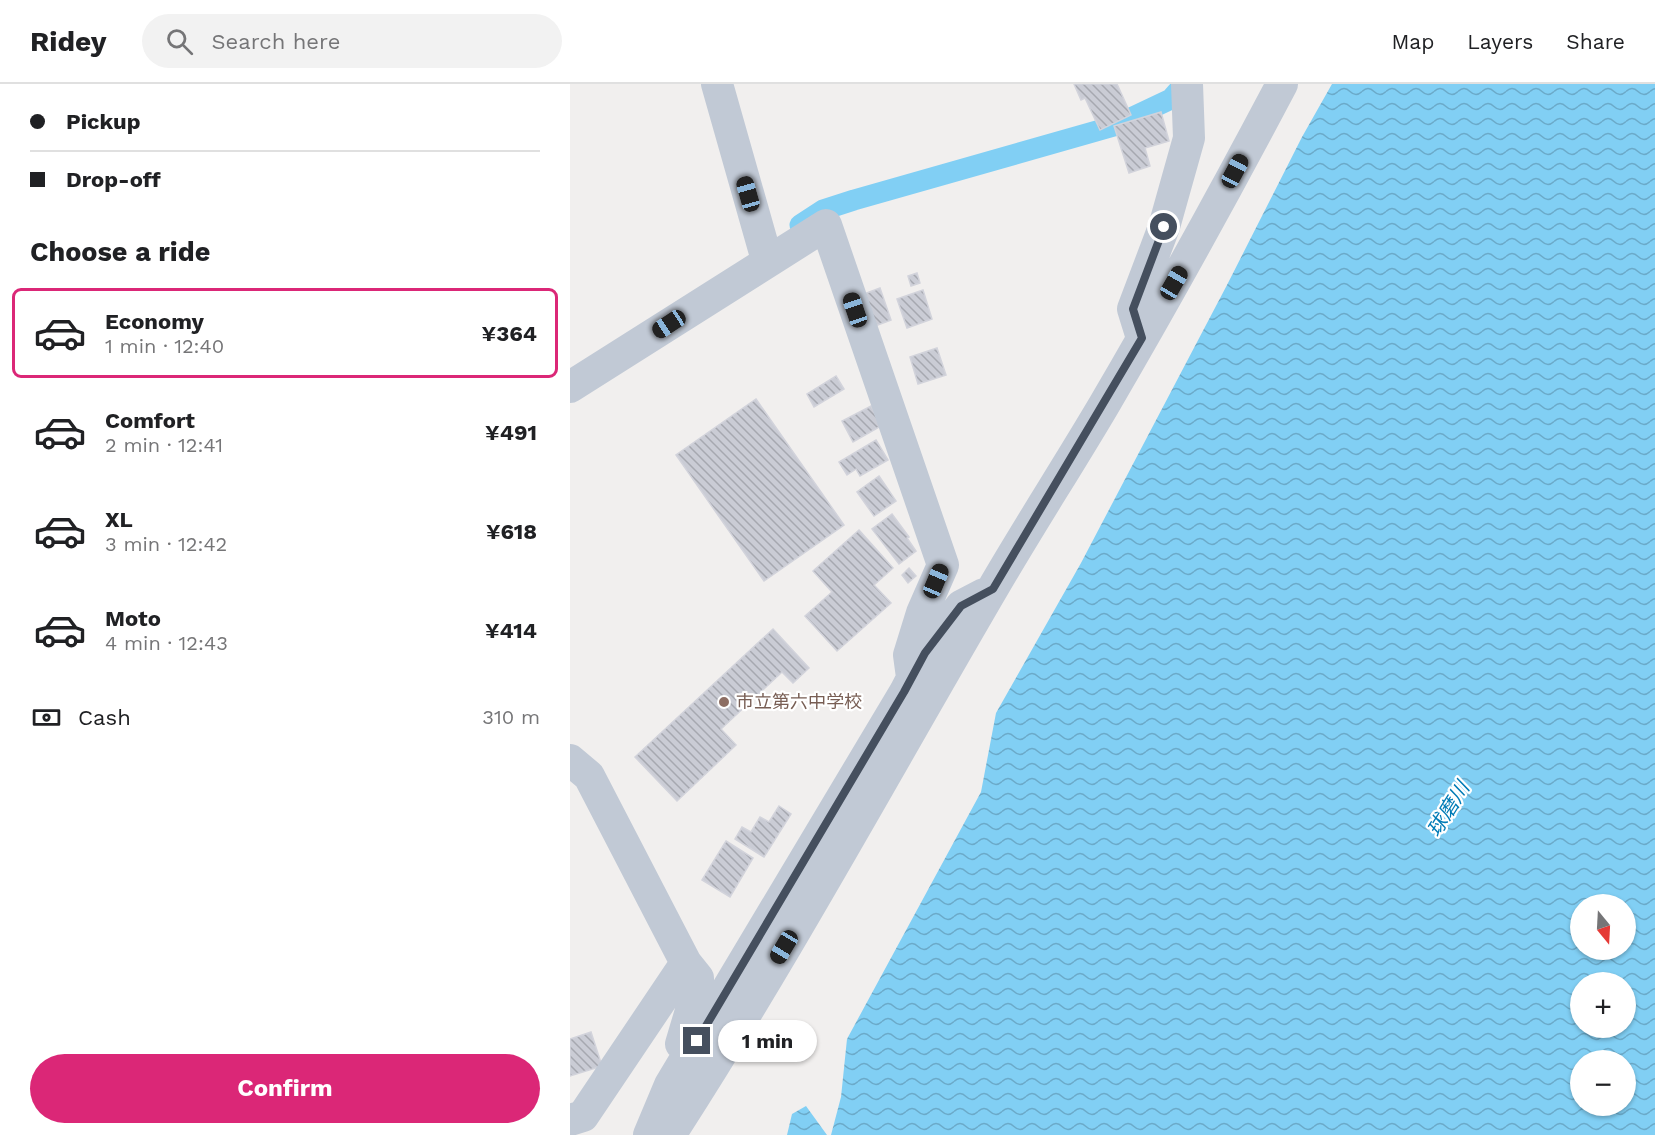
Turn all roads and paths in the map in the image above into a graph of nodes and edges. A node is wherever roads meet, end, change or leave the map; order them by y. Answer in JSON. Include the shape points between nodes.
{"nodes":[{"id":1,"x":717,"y":84,"type":"edge"},
{"id":2,"x":1186,"y":84,"type":"edge"},
{"id":3,"x":1282,"y":84,"type":"edge"},
{"id":4,"x":767,"y":260,"type":"junction"},
{"id":5,"x":1142,"y":338,"type":"junction"},
{"id":6,"x":570,"y":387,"type":"edge"},
{"id":7,"x":993,"y":589,"type":"junction"},
{"id":8,"x":912,"y":676,"type":"junction"},
{"id":9,"x":570,"y":760,"type":"edge"},
{"id":10,"x":686,"y":963,"type":"junction"},
{"id":11,"x":670,"y":1085,"type":"junction"},
{"id":12,"x":570,"y":1120,"type":"edge"},
{"id":13,"x":633,"y":1135,"type":"edge"},
{"id":14,"x":649,"y":1135,"type":"edge"},
{"id":15,"x":670,"y":1135,"type":"edge"}],
"edges":[{"from":1,"to":4,"type":"street"},
{"from":2,"to":5,"type":"street","via":[[1189,138],[1164,227],[1133,309]]},
{"from":3,"to":5,"type":"street"},
{"from":4,"to":6,"type":"street"},
{"from":4,"to":8,"type":"street","via":[[826,225],[943,565],[909,655]]},
{"from":5,"to":7,"type":"street"},
{"from":7,"to":8,"type":"street","via":[[961,606]]},
{"from":7,"to":15,"type":"street","via":[[834,865]]},
{"from":8,"to":11,"type":"street"},
{"from":9,"to":10,"type":"street","via":[[589,776]]},
{"from":10,"to":11,"type":"street","via":[[698,978],[698,987],[669,1072]]},
{"from":10,"to":12,"type":"street","via":[[583,1116]]},
{"from":11,"to":13,"type":"street","via":[[655,1096]]},
{"from":11,"to":14,"type":"street"}]}
